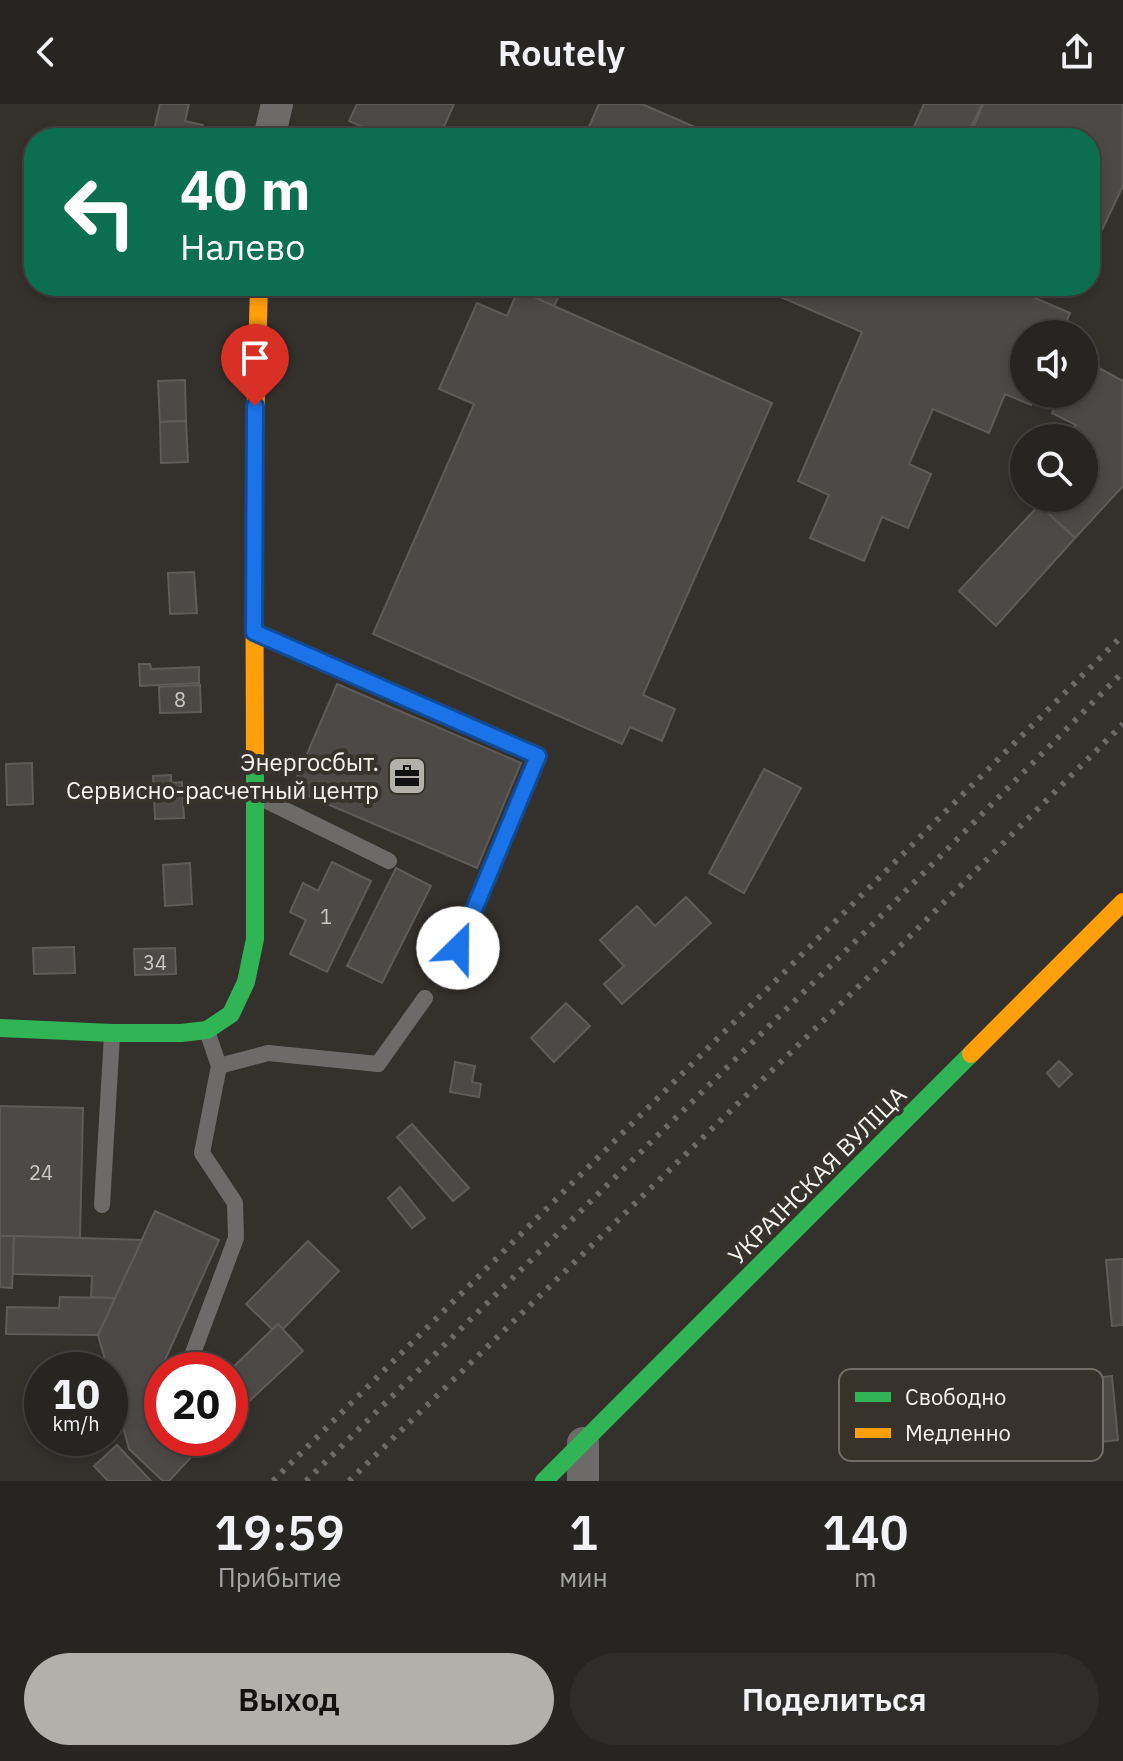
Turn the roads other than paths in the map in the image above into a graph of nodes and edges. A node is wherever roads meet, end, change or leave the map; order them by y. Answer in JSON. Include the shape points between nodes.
{"nodes":[{"id":1,"x":277,"y":104,"type":"edge"},
{"id":2,"x":271,"y":128,"type":"edge"},
{"id":3,"x":259,"y":296,"type":"edge"},
{"id":4,"x":254,"y":632,"type":"junction"},
{"id":5,"x":254,"y":795,"type":"junction"},
{"id":6,"x":389,"y":861,"type":"dead end"},
{"id":7,"x":1123,"y":902,"type":"edge"},
{"id":8,"x":458,"y":948,"type":"dead end"},
{"id":9,"x":425,"y":998,"type":"dead end"},
{"id":10,"x":0,"y":1028,"type":"edge"},
{"id":11,"x":207,"y":1030,"type":"junction"},
{"id":12,"x":112,"y":1033,"type":"junction"},
{"id":13,"x":219,"y":1066,"type":"junction"},
{"id":14,"x":102,"y":1205,"type":"dead end"},
{"id":15,"x":193,"y":1352,"type":"edge"},
{"id":16,"x":583,"y":1443,"type":"junction"},
{"id":17,"x":544,"y":1481,"type":"edge"},
{"id":18,"x":583,"y":1481,"type":"edge"}],
"edges":[{"from":1,"to":2,"type":"street"},
{"from":3,"to":4,"type":"street"},
{"from":4,"to":5,"type":"street"},
{"from":4,"to":8,"type":"lane","via":[[538,756]]},
{"from":5,"to":6,"type":"lane"},
{"from":5,"to":11,"type":"street","via":[[255,939],[246,982],[231,1014]]},
{"from":7,"to":16,"type":"street","name":"УКРАІНСКАЯ ВУЛІЦА"},
{"from":9,"to":13,"type":"lane","via":[[378,1064],[268,1053]]},
{"from":10,"to":12,"type":"street"},
{"from":11,"to":12,"type":"street"},
{"from":11,"to":13,"type":"lane"},
{"from":12,"to":14,"type":"lane"},
{"from":13,"to":15,"type":"lane","via":[[202,1153],[235,1203],[236,1238]]},
{"from":16,"to":17,"type":"street","name":"УКРАІНСКАЯ ВУЛІЦА"},
{"from":16,"to":18,"type":"street"}]}
